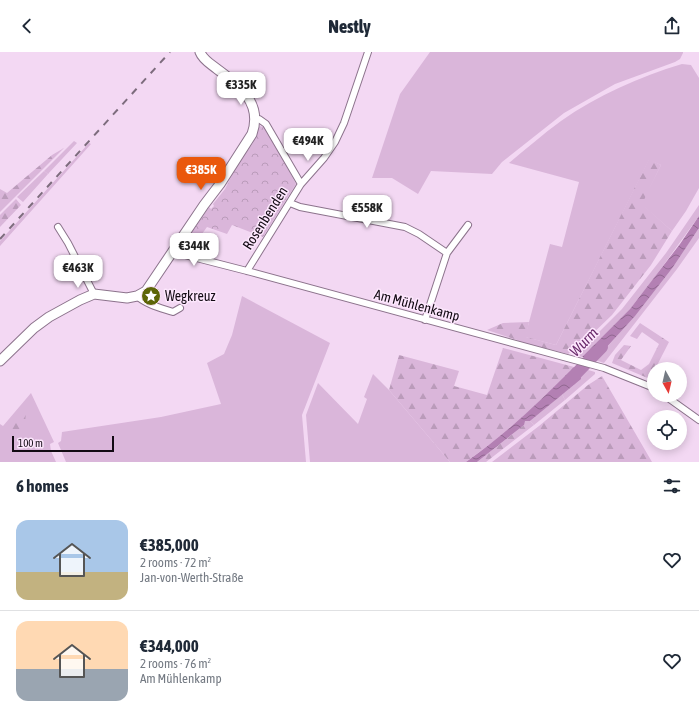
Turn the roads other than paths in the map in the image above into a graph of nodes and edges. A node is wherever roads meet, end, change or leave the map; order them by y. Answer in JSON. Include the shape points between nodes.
{"nodes":[{"id":1,"x":200,"y":52,"type":"edge"},
{"id":2,"x":368,"y":52,"type":"edge"},
{"id":3,"x":255,"y":119,"type":"junction"},
{"id":4,"x":301,"y":184,"type":"junction"},
{"id":5,"x":290,"y":203,"type":"junction"},
{"id":6,"x":468,"y":225,"type":"dead end"},
{"id":7,"x":58,"y":227,"type":"dead end"},
{"id":8,"x":172,"y":252,"type":"junction"},
{"id":9,"x":447,"y":253,"type":"junction"},
{"id":10,"x":247,"y":271,"type":"junction"},
{"id":11,"x":94,"y":294,"type":"junction"},
{"id":12,"x":137,"y":296,"type":"junction"},
{"id":13,"x":180,"y":308,"type":"dead end"},
{"id":14,"x":425,"y":320,"type":"junction"},
{"id":15,"x":0,"y":361,"type":"edge"},
{"id":16,"x":647,"y":385,"type":"edge"},
{"id":17,"x":674,"y":402,"type":"edge"},
{"id":18,"x":699,"y":420,"type":"edge"}],
"edges":[{"from":1,"to":3,"type":"main road","via":[[204,60],[243,89],[251,103]]},
{"from":2,"to":4,"type":"street","name":"Rosenbenden","via":[[335,142]]},
{"from":3,"to":4,"type":"street","via":[[266,124]]},
{"from":3,"to":8,"type":"main road","via":[[247,141]]},
{"from":4,"to":5,"type":"street","name":"Rosenbenden"},
{"from":5,"to":9,"type":"street","via":[[405,227]]},
{"from":5,"to":10,"type":"street","name":"Rosenbenden"},
{"from":6,"to":9,"type":"street"},
{"from":7,"to":11,"type":"street"},
{"from":8,"to":10,"type":"street","name":"Am Mühlenkamp"},
{"from":8,"to":12,"type":"main road","via":[[150,285]]},
{"from":9,"to":14,"type":"street"},
{"from":10,"to":14,"type":"street","name":"Am Mühlenkamp"},
{"from":11,"to":12,"type":"main road","via":[[127,298]]},
{"from":11,"to":15,"type":"main road","via":[[34,328]]},
{"from":12,"to":13,"type":"street","via":[[174,312]]},
{"from":14,"to":16,"type":"street","name":"Am Mühlenkamp","via":[[604,368]]},
{"from":17,"to":18,"type":"street"}]}
